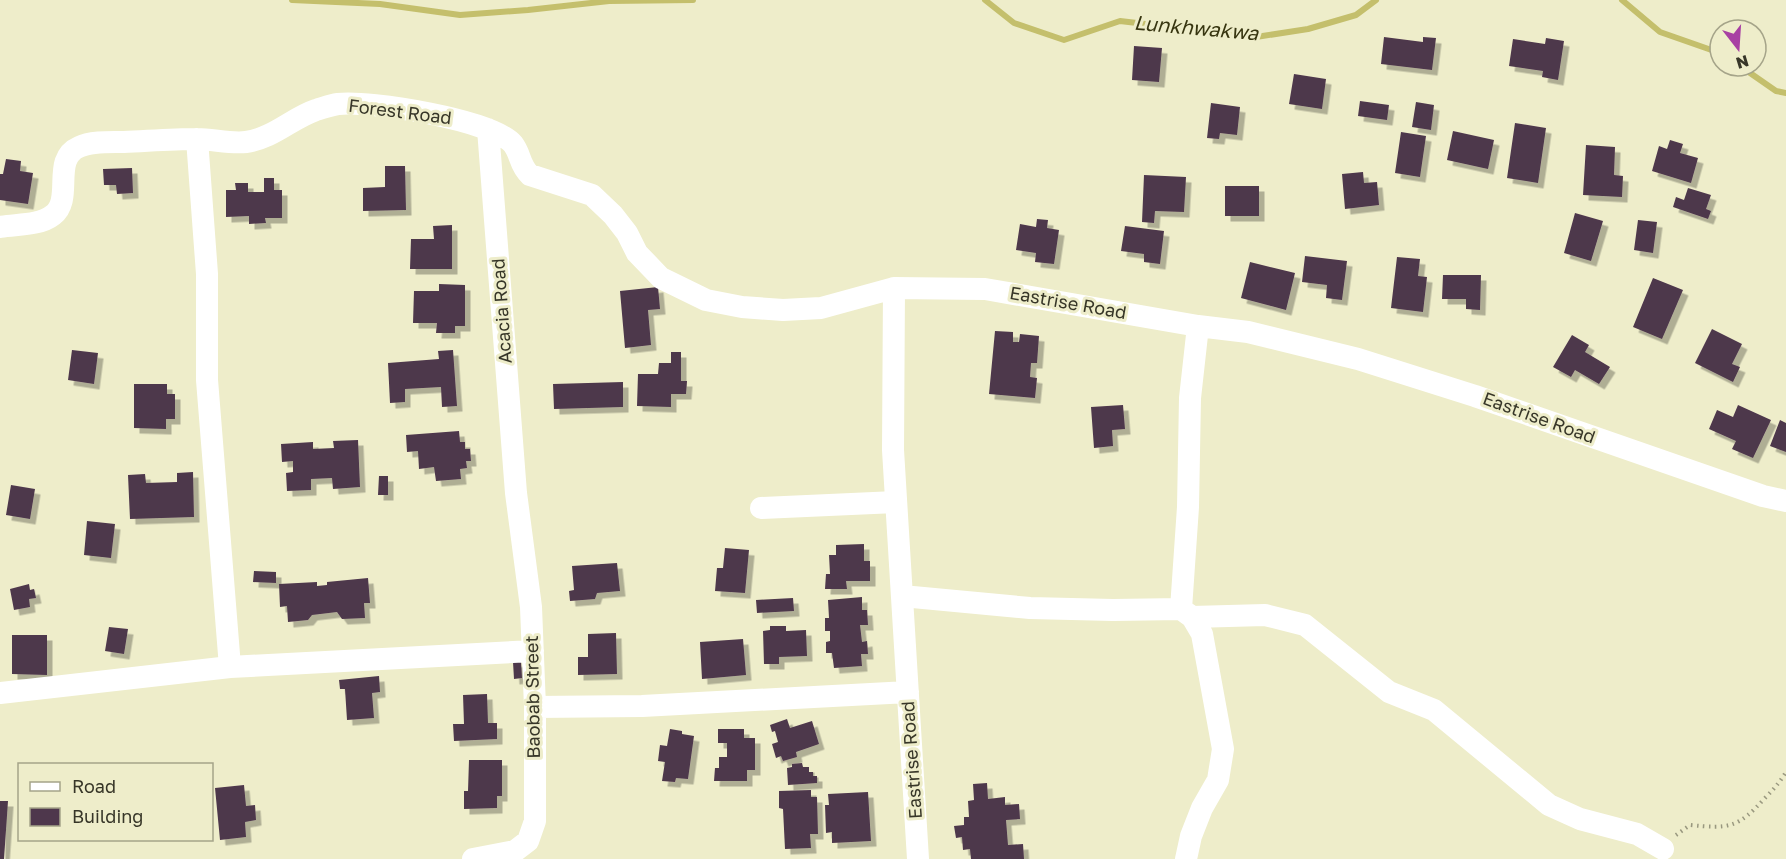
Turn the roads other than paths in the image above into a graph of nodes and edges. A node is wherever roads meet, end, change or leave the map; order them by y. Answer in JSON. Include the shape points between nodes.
{"nodes":[{"id":1,"x":488,"y":129,"type":"junction"},
{"id":2,"x":197,"y":139,"type":"junction"},
{"id":3,"x":0,"y":227,"type":"edge"},
{"id":4,"x":894,"y":288,"type":"junction"},
{"id":5,"x":1198,"y":326,"type":"junction"},
{"id":6,"x":516,"y":493,"type":"joint"},
{"id":7,"x":1786,"y":501,"type":"edge"},
{"id":8,"x":896,"y":502,"type":"junction"},
{"id":9,"x":761,"y":508,"type":"dead end"},
{"id":10,"x":902,"y":596,"type":"junction"},
{"id":11,"x":1187,"y":613,"type":"junction"},
{"id":12,"x":533,"y":651,"type":"junction"},
{"id":13,"x":230,"y":667,"type":"junction"},
{"id":14,"x":908,"y":692,"type":"junction"},
{"id":15,"x":0,"y":693,"type":"edge"},
{"id":16,"x":536,"y":707,"type":"junction"},
{"id":17,"x":1663,"y":849,"type":"road end"},
{"id":18,"x":530,"y":850,"type":"edge"},
{"id":19,"x":473,"y":859,"type":"edge"},
{"id":20,"x":918,"y":859,"type":"edge"},
{"id":21,"x":1186,"y":859,"type":"edge"}],
"edges":[{"from":1,"to":2,"type":"street","name":"Forest Road","via":[[452,117],[368,104],[338,104],[313,111],[270,136],[246,142]]},
{"from":1,"to":4,"type":"street","name":"Forest Road","via":[[513,144],[523,169],[530,175],[592,195],[613,215],[637,253],[661,278],[706,300],[783,310],[821,308]]},
{"from":1,"to":6,"type":"street","name":"Acacia Road"},
{"from":2,"to":3,"type":"street","name":"Forest Road","via":[[108,142],[79,147],[66,160],[61,205],[54,215],[42,221]]},
{"from":2,"to":13,"type":"street","via":[[207,274],[207,380]]},
{"from":4,"to":5,"type":"street","name":"Eastrise Road","via":[[985,289]]},
{"from":4,"to":8,"type":"street","name":"Eastrise Road"},
{"from":5,"to":7,"type":"street","name":"Eastrise Road","via":[[1248,332],[1358,359]]},
{"from":5,"to":11,"type":"street","via":[[1190,398]]},
{"from":6,"to":12,"type":"street","name":"Baobab Street"},
{"from":8,"to":9,"type":"street"},
{"from":8,"to":10,"type":"street","name":"Eastrise Road"},
{"from":10,"to":11,"type":"street","via":[[1030,608]]},
{"from":10,"to":14,"type":"street","name":"Eastrise Road"},
{"from":11,"to":17,"type":"street","via":[[1265,615],[1305,625],[1389,692],[1434,710],[1548,805],[1580,819],[1637,834]]},
{"from":11,"to":21,"type":"street","via":[[1202,634],[1223,749],[1218,780],[1202,808]]},
{"from":12,"to":13,"type":"street"},
{"from":12,"to":16,"type":"street","name":"Baobab Street"},
{"from":13,"to":15,"type":"street"},
{"from":14,"to":16,"type":"street","via":[[642,706]]},
{"from":14,"to":20,"type":"street","name":"Eastrise Road"},
{"from":16,"to":18,"type":"street","name":"Baobab Street","via":[[535,821]]},
{"from":18,"to":19,"type":"street","name":"Baobab Street"}]}
